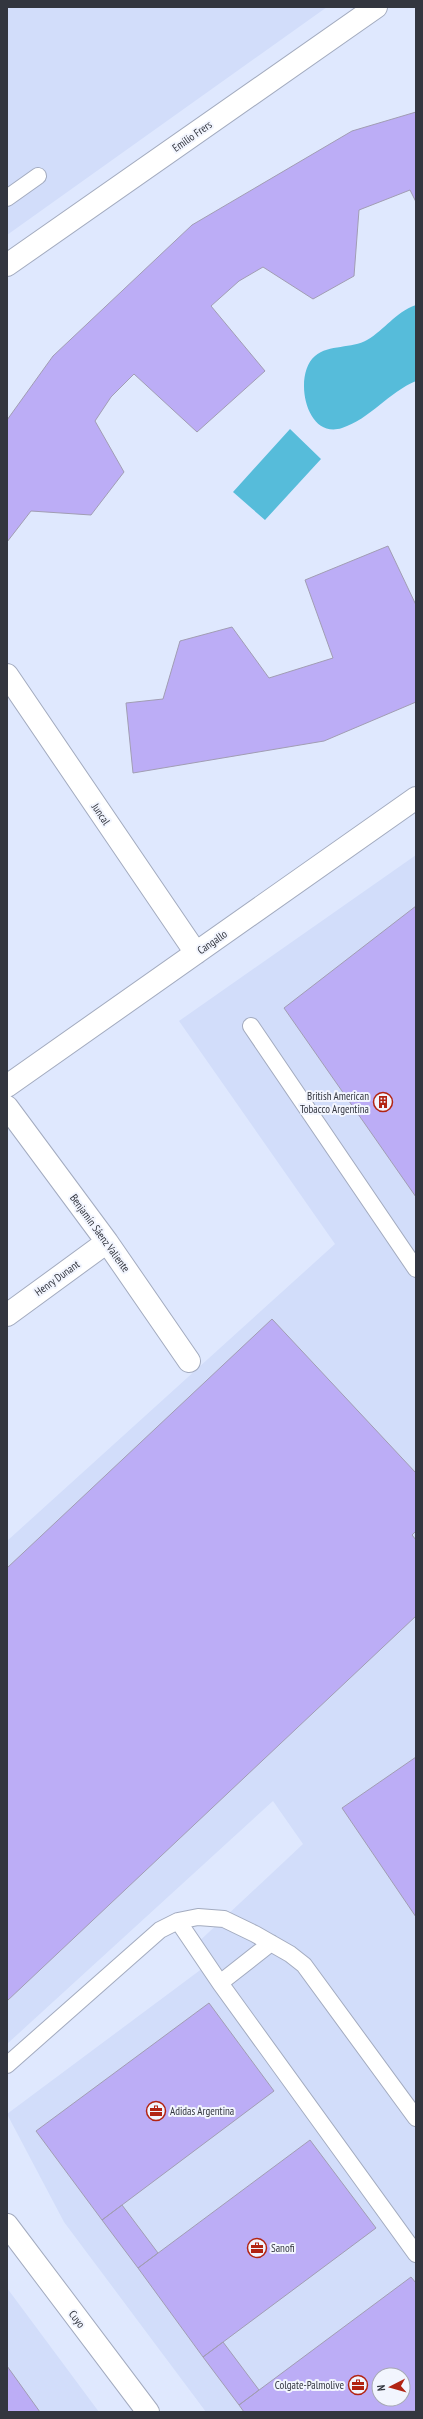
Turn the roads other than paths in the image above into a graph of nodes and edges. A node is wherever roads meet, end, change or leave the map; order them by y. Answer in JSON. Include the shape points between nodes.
{"nodes":[{"id":1,"x":376,"y":7,"type":"edge"},
{"id":2,"x":38,"y":176,"type":"dead end"},
{"id":3,"x":7,"y":198,"type":"edge"},
{"id":4,"x":7,"y":265,"type":"edge"},
{"id":5,"x":7,"y":675,"type":"edge"},
{"id":6,"x":416,"y":798,"type":"edge"},
{"id":7,"x":196,"y":952,"type":"junction"},
{"id":8,"x":251,"y":1026,"type":"dead end"},
{"id":9,"x":7,"y":1086,"type":"edge"},
{"id":10,"x":7,"y":1107,"type":"edge"},
{"id":11,"x":107,"y":1242,"type":"junction"},
{"id":12,"x":416,"y":1269,"type":"edge"},
{"id":13,"x":7,"y":1315,"type":"edge"},
{"id":14,"x":189,"y":1361,"type":"dead end"},
{"id":15,"x":178,"y":1921,"type":"junction"},
{"id":16,"x":271,"y":1943,"type":"junction"},
{"id":17,"x":220,"y":1982,"type":"junction"},
{"id":18,"x":7,"y":2065,"type":"edge"},
{"id":19,"x":416,"y":2118,"type":"edge"},
{"id":20,"x":7,"y":2225,"type":"edge"},
{"id":21,"x":416,"y":2254,"type":"edge"},
{"id":22,"x":148,"y":2412,"type":"edge"}],
"edges":[{"from":1,"to":4,"type":"street","name":"Emilio Frers"},
{"from":2,"to":3,"type":"lane"},
{"from":5,"to":7,"type":"street","name":"Juncal"},
{"from":6,"to":7,"type":"street","name":"Cangallo"},
{"from":7,"to":9,"type":"street","name":"Cangallo"},
{"from":8,"to":12,"type":"lane"},
{"from":10,"to":11,"type":"street","name":"Benjamín Sáenz Valiente"},
{"from":11,"to":13,"type":"street","name":"Henry Dunant"},
{"from":11,"to":14,"type":"street","name":"Benjamín Sáenz Valiente"},
{"from":15,"to":16,"type":"lane","via":[[198,1917],[224,1919]]},
{"from":15,"to":17,"type":"lane"},
{"from":15,"to":18,"type":"lane","via":[[160,1930]]},
{"from":16,"to":17,"type":"lane"},
{"from":16,"to":19,"type":"lane","via":[[304,1965]]},
{"from":17,"to":21,"type":"lane"},
{"from":20,"to":22,"type":"street","name":"Cuyo"}]}
